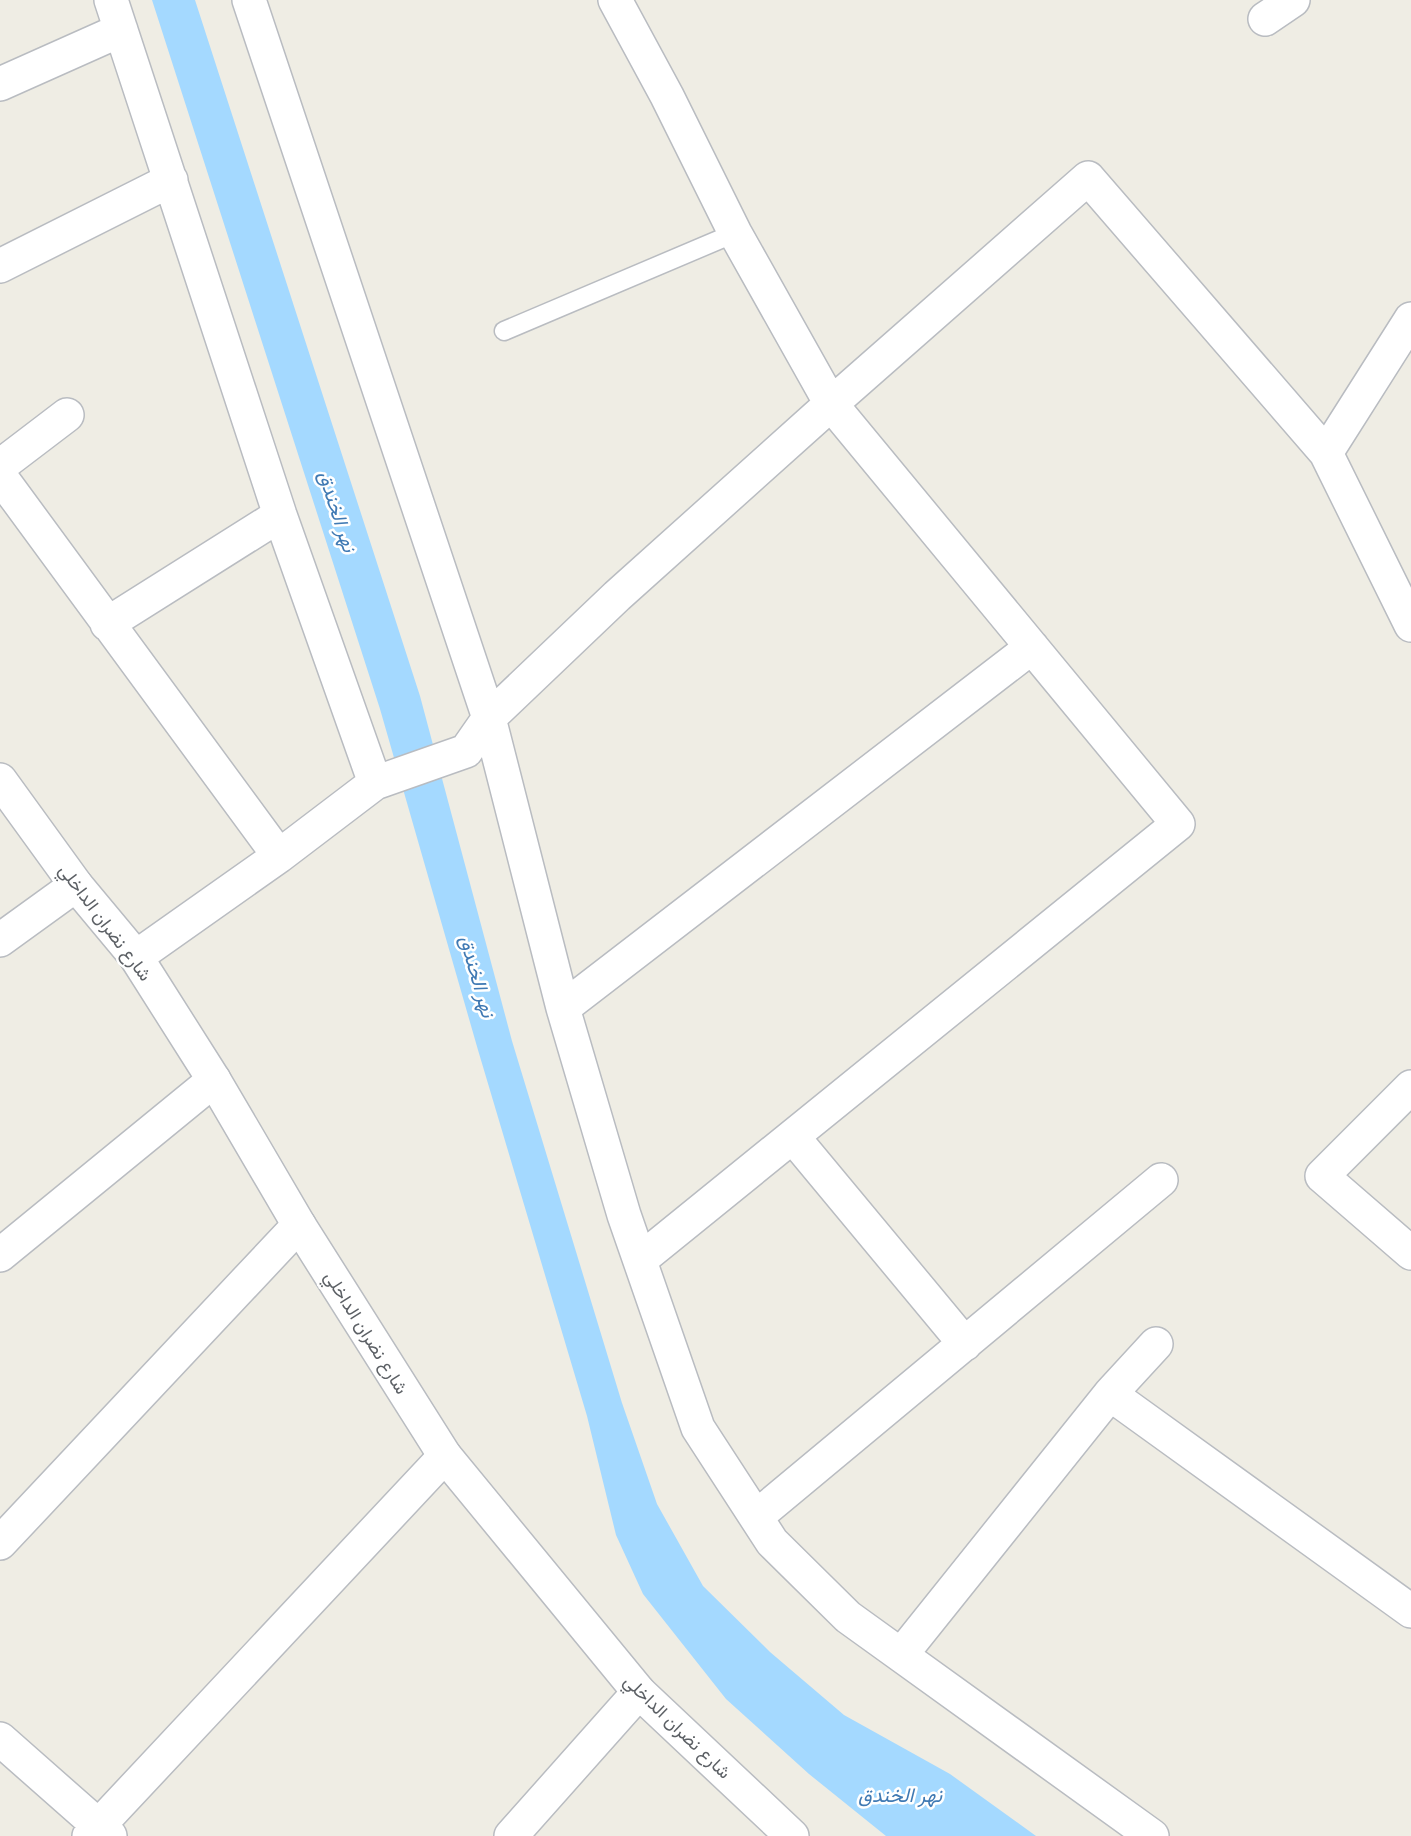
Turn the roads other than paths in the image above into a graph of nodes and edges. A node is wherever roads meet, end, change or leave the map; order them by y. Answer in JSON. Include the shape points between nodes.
{"nodes":[{"id":1,"x":249,"y":0,"type":"edge"},
{"id":2,"x":615,"y":0,"type":"edge"},
{"id":3,"x":1293,"y":0,"type":"edge"},
{"id":4,"x":116,"y":15,"type":"edge"},
{"id":5,"x":1265,"y":19,"type":"dead end"},
{"id":6,"x":0,"y":84,"type":"edge"},
{"id":7,"x":171,"y":180,"type":"junction"},
{"id":8,"x":735,"y":233,"type":"junction"},
{"id":9,"x":0,"y":266,"type":"edge"},
{"id":10,"x":1411,"y":319,"type":"edge"},
{"id":11,"x":504,"y":331,"type":"dead end"},
{"id":12,"x":831,"y":404,"type":"junction"},
{"id":13,"x":67,"y":415,"type":"dead end"},
{"id":14,"x":1326,"y":453,"type":"junction"},
{"id":15,"x":0,"y":466,"type":"edge"},
{"id":16,"x":0,"y":476,"type":"edge"},
{"id":17,"x":280,"y":515,"type":"junction"},
{"id":18,"x":107,"y":624,"type":"junction"},
{"id":19,"x":1411,"y":625,"type":"edge"},
{"id":20,"x":1032,"y":647,"type":"junction"},
{"id":21,"x":489,"y":718,"type":"junction"},
{"id":22,"x":0,"y":780,"type":"edge"},
{"id":23,"x":375,"y":783,"type":"junction"},
{"id":24,"x":279,"y":856,"type":"junction"},
{"id":25,"x":76,"y":885,"type":"junction"},
{"id":26,"x":0,"y":940,"type":"edge"},
{"id":27,"x":136,"y":957,"type":"junction"},
{"id":28,"x":563,"y":1008,"type":"junction"},
{"id":29,"x":214,"y":1080,"type":"junction"},
{"id":30,"x":1411,"y":1087,"type":"edge"},
{"id":31,"x":793,"y":1137,"type":"junction"},
{"id":32,"x":1161,"y":1180,"type":"dead end"},
{"id":33,"x":299,"y":1225,"type":"junction"},
{"id":34,"x":1411,"y":1253,"type":"edge"},
{"id":35,"x":0,"y":1255,"type":"edge"},
{"id":36,"x":640,"y":1260,"type":"junction"},
{"id":37,"x":965,"y":1344,"type":"junction"},
{"id":38,"x":1156,"y":1344,"type":"dead end"},
{"id":39,"x":1110,"y":1395,"type":"junction"},
{"id":40,"x":445,"y":1456,"type":"junction"},
{"id":41,"x":756,"y":1517,"type":"junction"},
{"id":42,"x":0,"y":1544,"type":"edge"},
{"id":43,"x":1411,"y":1611,"type":"edge"},
{"id":44,"x":901,"y":1655,"type":"junction"},
{"id":45,"x":639,"y":1692,"type":"junction"},
{"id":46,"x":0,"y":1739,"type":"edge"},
{"id":47,"x":99,"y":1833,"type":"edge"},
{"id":48,"x":511,"y":1836,"type":"edge"},
{"id":49,"x":792,"y":1836,"type":"edge"},
{"id":50,"x":1152,"y":1836,"type":"edge"}],
"edges":[{"from":1,"to":21,"type":"street"},
{"from":2,"to":8,"type":"street"},
{"from":3,"to":5,"type":"street"},
{"from":4,"to":6,"type":"street"},
{"from":4,"to":7,"type":"street"},
{"from":7,"to":9,"type":"street"},
{"from":7,"to":17,"type":"street"},
{"from":8,"to":11,"type":"lane"},
{"from":8,"to":12,"type":"street"},
{"from":10,"to":14,"type":"street"},
{"from":12,"to":14,"type":"street","via":[[1088,178]]},
{"from":12,"to":20,"type":"street"},
{"from":12,"to":21,"type":"street","via":[[617,596]]},
{"from":13,"to":15,"type":"street"},
{"from":14,"to":19,"type":"street"},
{"from":16,"to":18,"type":"street"},
{"from":17,"to":18,"type":"street"},
{"from":17,"to":23,"type":"street"},
{"from":18,"to":24,"type":"street"},
{"from":20,"to":28,"type":"street"},
{"from":20,"to":31,"type":"street","via":[[1178,824]]},
{"from":21,"to":23,"type":"street","via":[[466,751]]},
{"from":21,"to":28,"type":"street"},
{"from":22,"to":25,"type":"street","name":"شارع نضران الداخلي"},
{"from":23,"to":24,"type":"street"},
{"from":24,"to":27,"type":"street"},
{"from":25,"to":26,"type":"street"},
{"from":25,"to":27,"type":"street","name":"شارع نضران الداخلي"},
{"from":27,"to":29,"type":"street","name":"شارع نضران الداخلي"},
{"from":28,"to":36,"type":"street"},
{"from":29,"to":33,"type":"street","name":"شارع نضران الداخلي"},
{"from":29,"to":35,"type":"street"},
{"from":30,"to":34,"type":"street","via":[[1322,1176]]},
{"from":31,"to":36,"type":"street"},
{"from":31,"to":37,"type":"street"},
{"from":32,"to":37,"type":"street"},
{"from":33,"to":40,"type":"street","name":"شارع نضران الداخلي"},
{"from":33,"to":42,"type":"street"},
{"from":36,"to":41,"type":"street","via":[[698,1428]]},
{"from":37,"to":41,"type":"street"},
{"from":38,"to":39,"type":"street"},
{"from":39,"to":43,"type":"street"},
{"from":39,"to":44,"type":"street"},
{"from":40,"to":45,"type":"street","name":"شارع نضران الداخلي"},
{"from":40,"to":47,"type":"street"},
{"from":41,"to":44,"type":"street","via":[[772,1542],[848,1617]]},
{"from":44,"to":50,"type":"street"},
{"from":45,"to":48,"type":"street"},
{"from":45,"to":49,"type":"street","name":"شارع نضران الداخلي"},
{"from":46,"to":47,"type":"street"}]}
